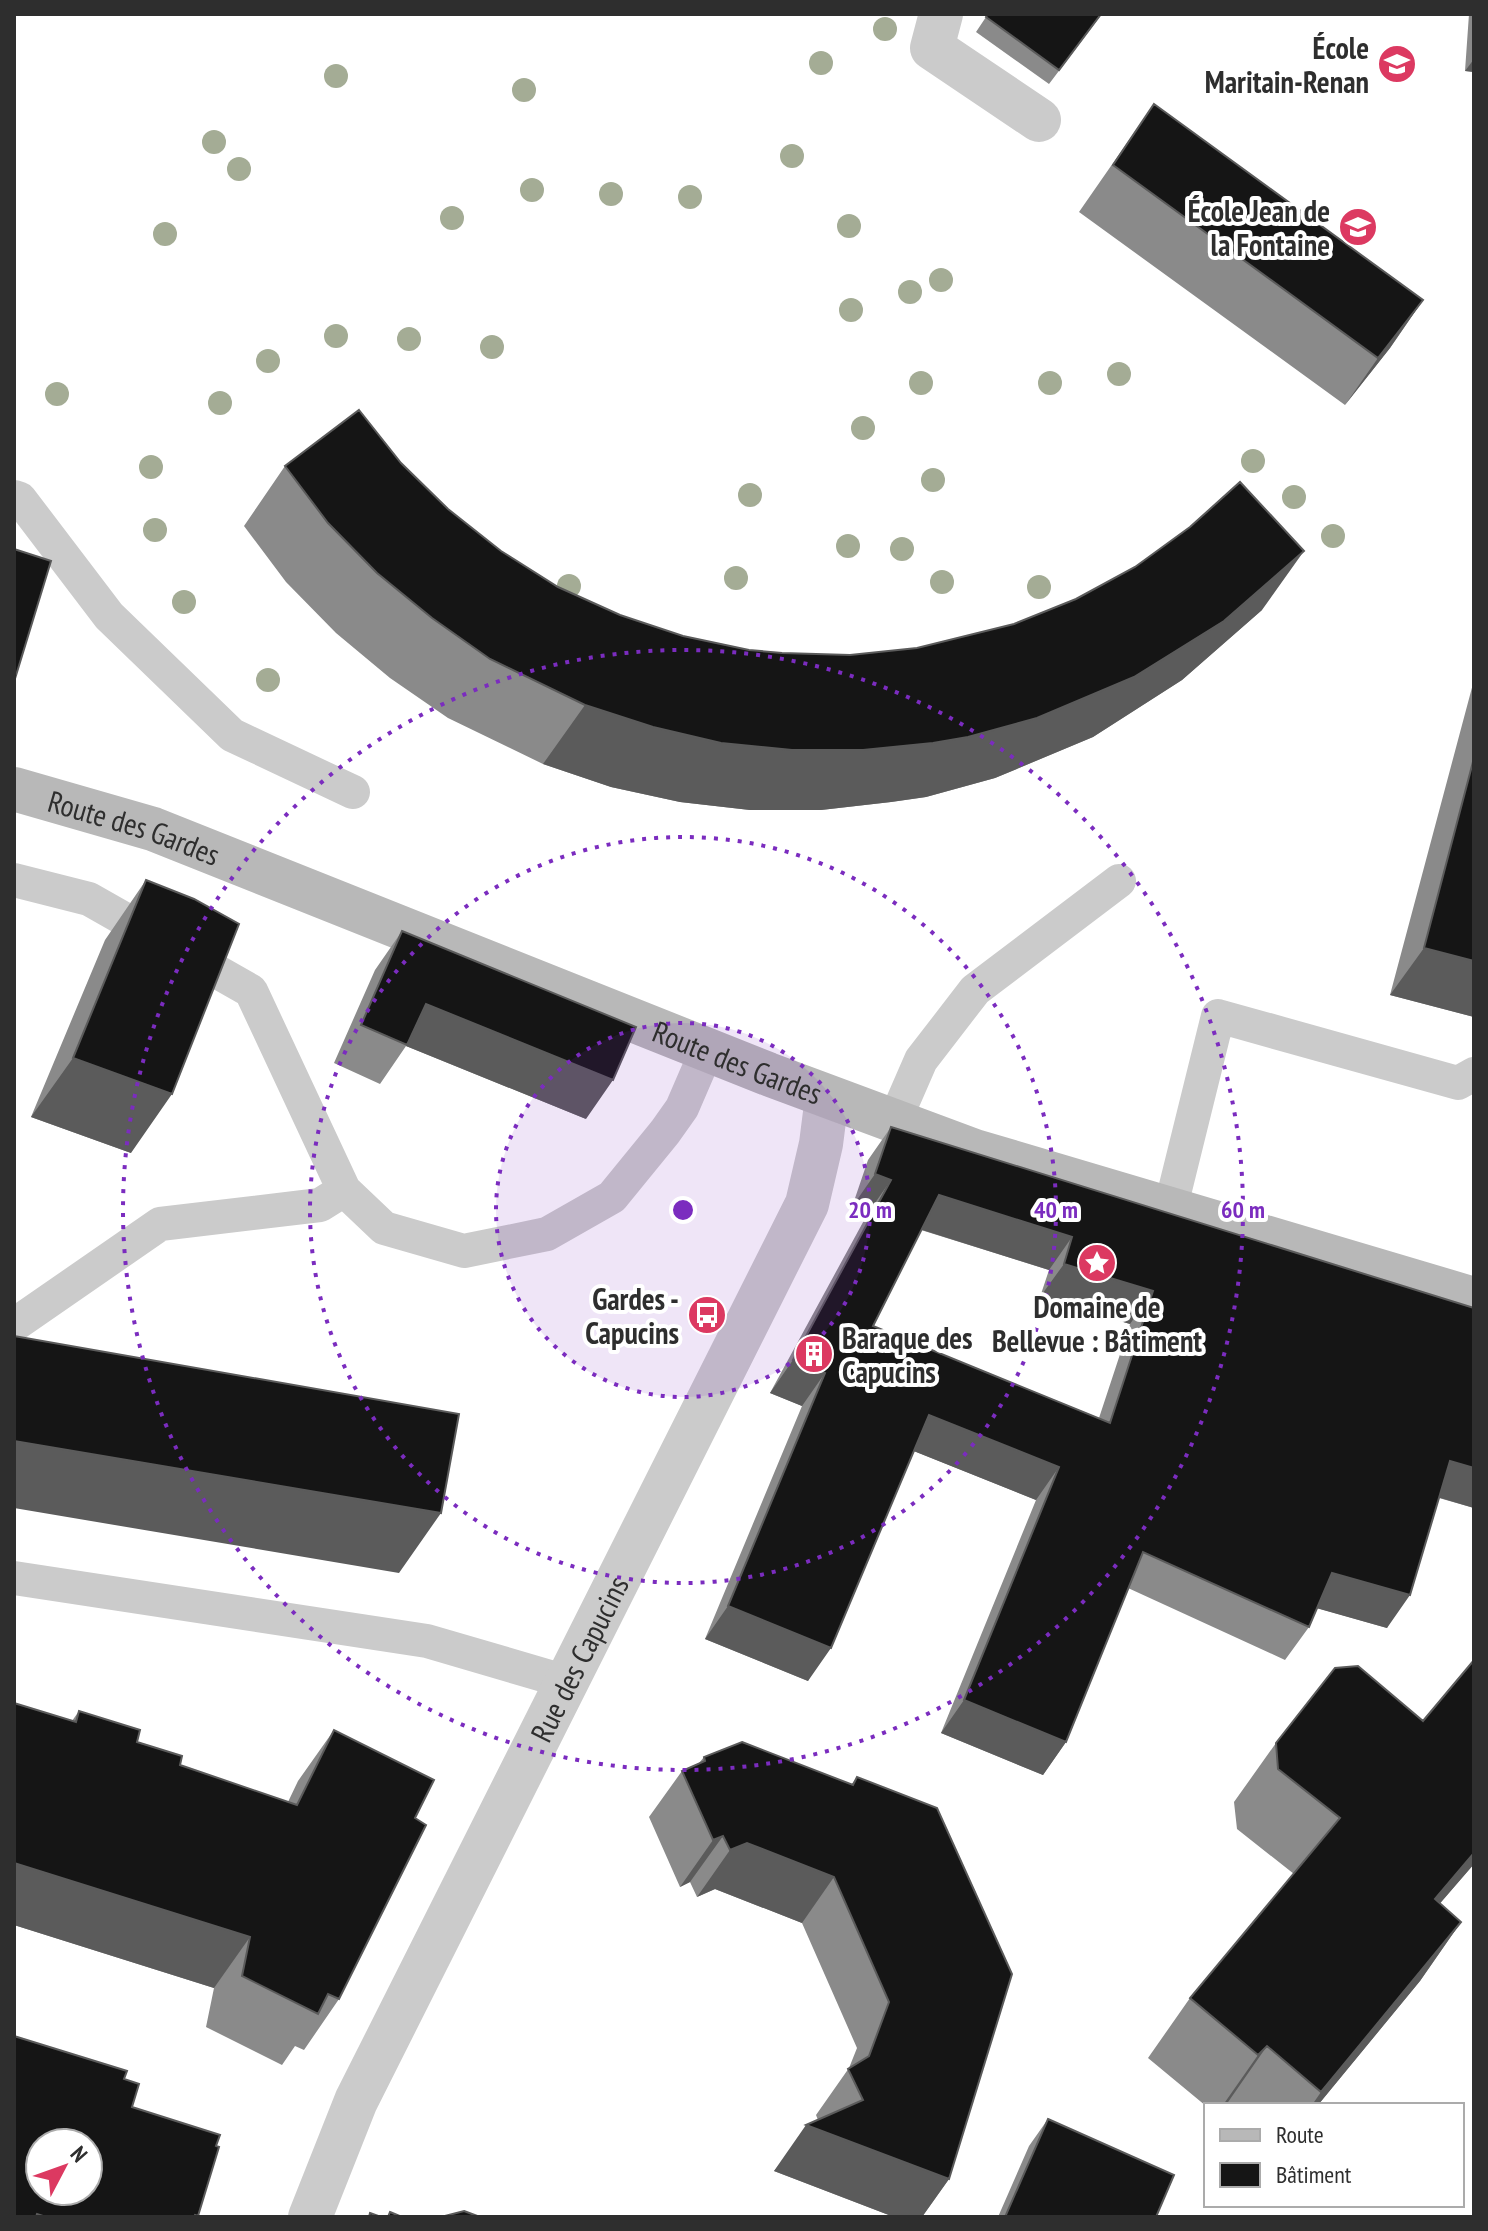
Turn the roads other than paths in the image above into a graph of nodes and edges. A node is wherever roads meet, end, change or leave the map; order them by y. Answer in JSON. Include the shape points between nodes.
{"nodes":[{"id":1,"x":941,"y":14,"type":"edge"},
{"id":2,"x":1039,"y":120,"type":"dead end"},
{"id":3,"x":14,"y":497,"type":"edge"},
{"id":4,"x":14,"y":789,"type":"edge"},
{"id":5,"x":353,"y":792,"type":"dead end"},
{"id":6,"x":14,"y":880,"type":"edge"},
{"id":7,"x":1119,"y":881,"type":"dead end"},
{"id":8,"x":707,"y":1050,"type":"junction"},
{"id":9,"x":1474,"y":1074,"type":"edge"},
{"id":10,"x":827,"y":1097,"type":"junction"},
{"id":11,"x":894,"y":1122,"type":"junction"},
{"id":12,"x":344,"y":1190,"type":"junction"},
{"id":13,"x":1170,"y":1210,"type":"junction"},
{"id":14,"x":1474,"y":1299,"type":"edge"},
{"id":15,"x":14,"y":1325,"type":"edge"},
{"id":16,"x":14,"y":1578,"type":"edge"},
{"id":17,"x":567,"y":1682,"type":"junction"},
{"id":18,"x":310,"y":2217,"type":"edge"}],
"edges":[{"from":1,"to":2,"type":"street","via":[[932,48]]},
{"from":3,"to":5,"type":"lane","via":[[109,616],[232,735]]},
{"from":4,"to":8,"type":"main road","name":"Route des Gardes","via":[[153,829]]},
{"from":6,"to":12,"type":"lane","via":[[89,899],[251,991]]},
{"from":7,"to":11,"type":"lane","via":[[975,990],[921,1060]]},
{"from":8,"to":10,"type":"main road","name":"Route des Gardes"},
{"from":8,"to":12,"type":"lane","via":[[682,1108],[612,1197],[547,1234],[464,1251],[384,1228]]},
{"from":9,"to":13,"type":"lane","via":[[1458,1083],[1218,1016]]},
{"from":10,"to":11,"type":"main road","name":"Route des Gardes"},
{"from":10,"to":17,"type":"street","name":"Rue des Capucins","via":[[807,1204]]},
{"from":11,"to":13,"type":"main road","name":"Route des Gardes"},
{"from":12,"to":15,"type":"lane","via":[[320,1205],[160,1224]]},
{"from":13,"to":14,"type":"main road","name":"Route des Gardes"},
{"from":16,"to":17,"type":"lane","via":[[427,1641]]},
{"from":17,"to":18,"type":"street","name":"Rue des Capucins","via":[[356,2101]]}]}
